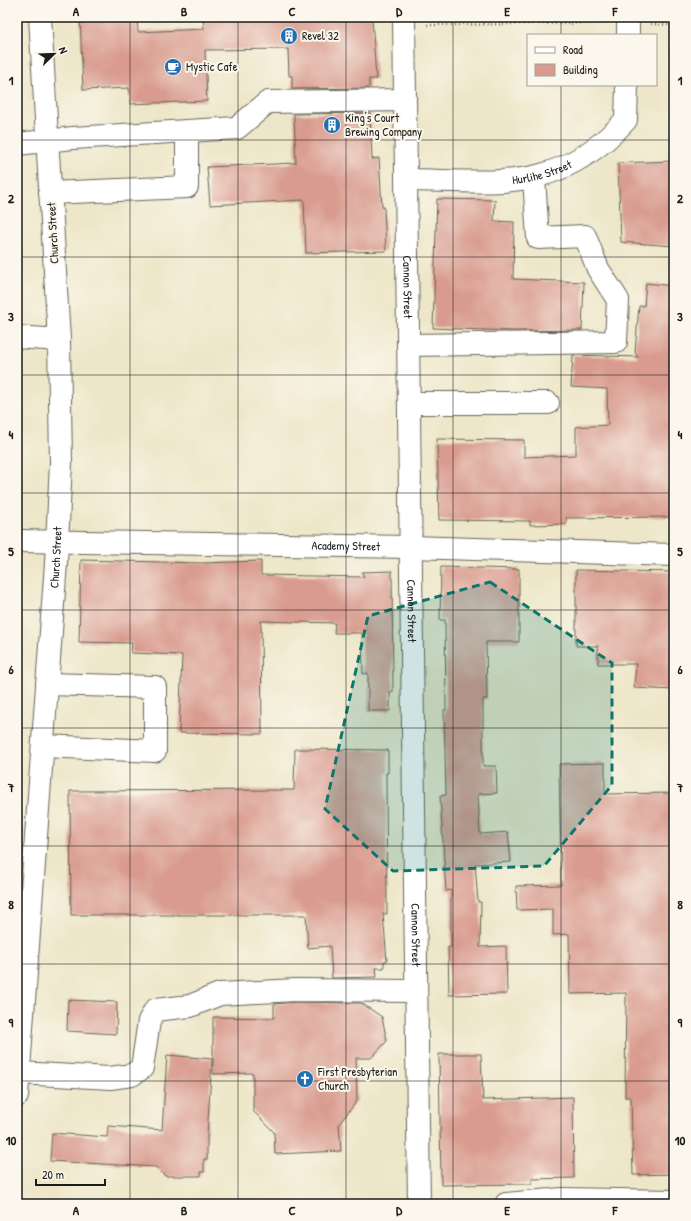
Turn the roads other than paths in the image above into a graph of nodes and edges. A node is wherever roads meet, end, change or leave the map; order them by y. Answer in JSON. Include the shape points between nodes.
{"nodes":[{"id":1,"x":40,"y":17,"type":"edge"},
{"id":2,"x":404,"y":21,"type":"edge"},
{"id":3,"x":627,"y":86,"type":"edge"},
{"id":4,"x":405,"y":100,"type":"junction"},
{"id":5,"x":187,"y":131,"type":"junction"},
{"id":6,"x":47,"y":141,"type":"junction"},
{"id":7,"x":17,"y":144,"type":"edge"},
{"id":8,"x":534,"y":178,"type":"junction"},
{"id":9,"x":406,"y":180,"type":"junction"},
{"id":10,"x":50,"y":193,"type":"junction"},
{"id":11,"x":17,"y":337,"type":"edge"},
{"id":12,"x":59,"y":340,"type":"junction"},
{"id":13,"x":408,"y":345,"type":"junction"},
{"id":14,"x":409,"y":403,"type":"junction"},
{"id":15,"x":548,"y":403,"type":"dead end"},
{"id":16,"x":17,"y":541,"type":"edge"},
{"id":17,"x":57,"y":542,"type":"junction"},
{"id":18,"x":410,"y":547,"type":"junction"},
{"id":19,"x":674,"y":555,"type":"edge"},
{"id":20,"x":47,"y":684,"type":"junction"},
{"id":21,"x":43,"y":746,"type":"junction"},
{"id":22,"x":416,"y":991,"type":"junction"},
{"id":23,"x":19,"y":1073,"type":"junction"},
{"id":24,"x":17,"y":1096,"type":"edge"},
{"id":25,"x":674,"y":1201,"type":"edge"},
{"id":26,"x":563,"y":1202,"type":"edge"},
{"id":27,"x":419,"y":1204,"type":"edge"},
{"id":28,"x":506,"y":1204,"type":"edge"}],
"edges":[{"from":1,"to":6,"type":"main road","name":"Church Street"},
{"from":2,"to":4,"type":"main road","name":"Cannon Street"},
{"from":3,"to":8,"type":"main road","name":"Hurlihe Street","via":[[626,120],[610,137],[568,166]]},
{"from":4,"to":5,"type":"main road","via":[[268,102],[237,128]]},
{"from":4,"to":9,"type":"main road","name":"Cannon Street"},
{"from":5,"to":6,"type":"main road"},
{"from":5,"to":10,"type":"main road","via":[[187,186]]},
{"from":6,"to":7,"type":"main road"},
{"from":6,"to":10,"type":"main road","name":"Church Street"},
{"from":8,"to":9,"type":"main road","name":"Hurlihe Street","via":[[505,181]]},
{"from":8,"to":13,"type":"main road","via":[[538,238],[585,236],[598,270],[618,300],[616,342]]},
{"from":9,"to":13,"type":"main road","name":"Cannon Street"},
{"from":10,"to":12,"type":"main road","name":"Church Street"},
{"from":11,"to":12,"type":"main road"},
{"from":12,"to":17,"type":"main road","name":"Church Street","via":[[61,463]]},
{"from":13,"to":14,"type":"main road","name":"Cannon Street"},
{"from":14,"to":15,"type":"main road"},
{"from":14,"to":18,"type":"main road","name":"Cannon Street"},
{"from":16,"to":17,"type":"main road","name":"Academy Street"},
{"from":17,"to":18,"type":"main road","name":"Academy Street"},
{"from":17,"to":20,"type":"main road","name":"Church Street"},
{"from":18,"to":19,"type":"main road","name":"Academy Street"},
{"from":18,"to":22,"type":"main road","name":"Cannon Street"},
{"from":20,"to":21,"type":"main road","name":"Church Street"},
{"from":20,"to":21,"type":"main road","via":[[155,688],[155,751]]},
{"from":21,"to":23,"type":"main road","name":"Church Street"},
{"from":22,"to":23,"type":"main road","via":[[296,990],[220,994],[190,1006],[155,1010],[149,1021],[142,1068],[132,1075],[110,1078]]},
{"from":22,"to":27,"type":"main road","name":"Cannon Street"},
{"from":23,"to":24,"type":"main road","name":"Church Street"},
{"from":25,"to":26,"type":"main road"},
{"from":26,"to":28,"type":"main road"}]}
